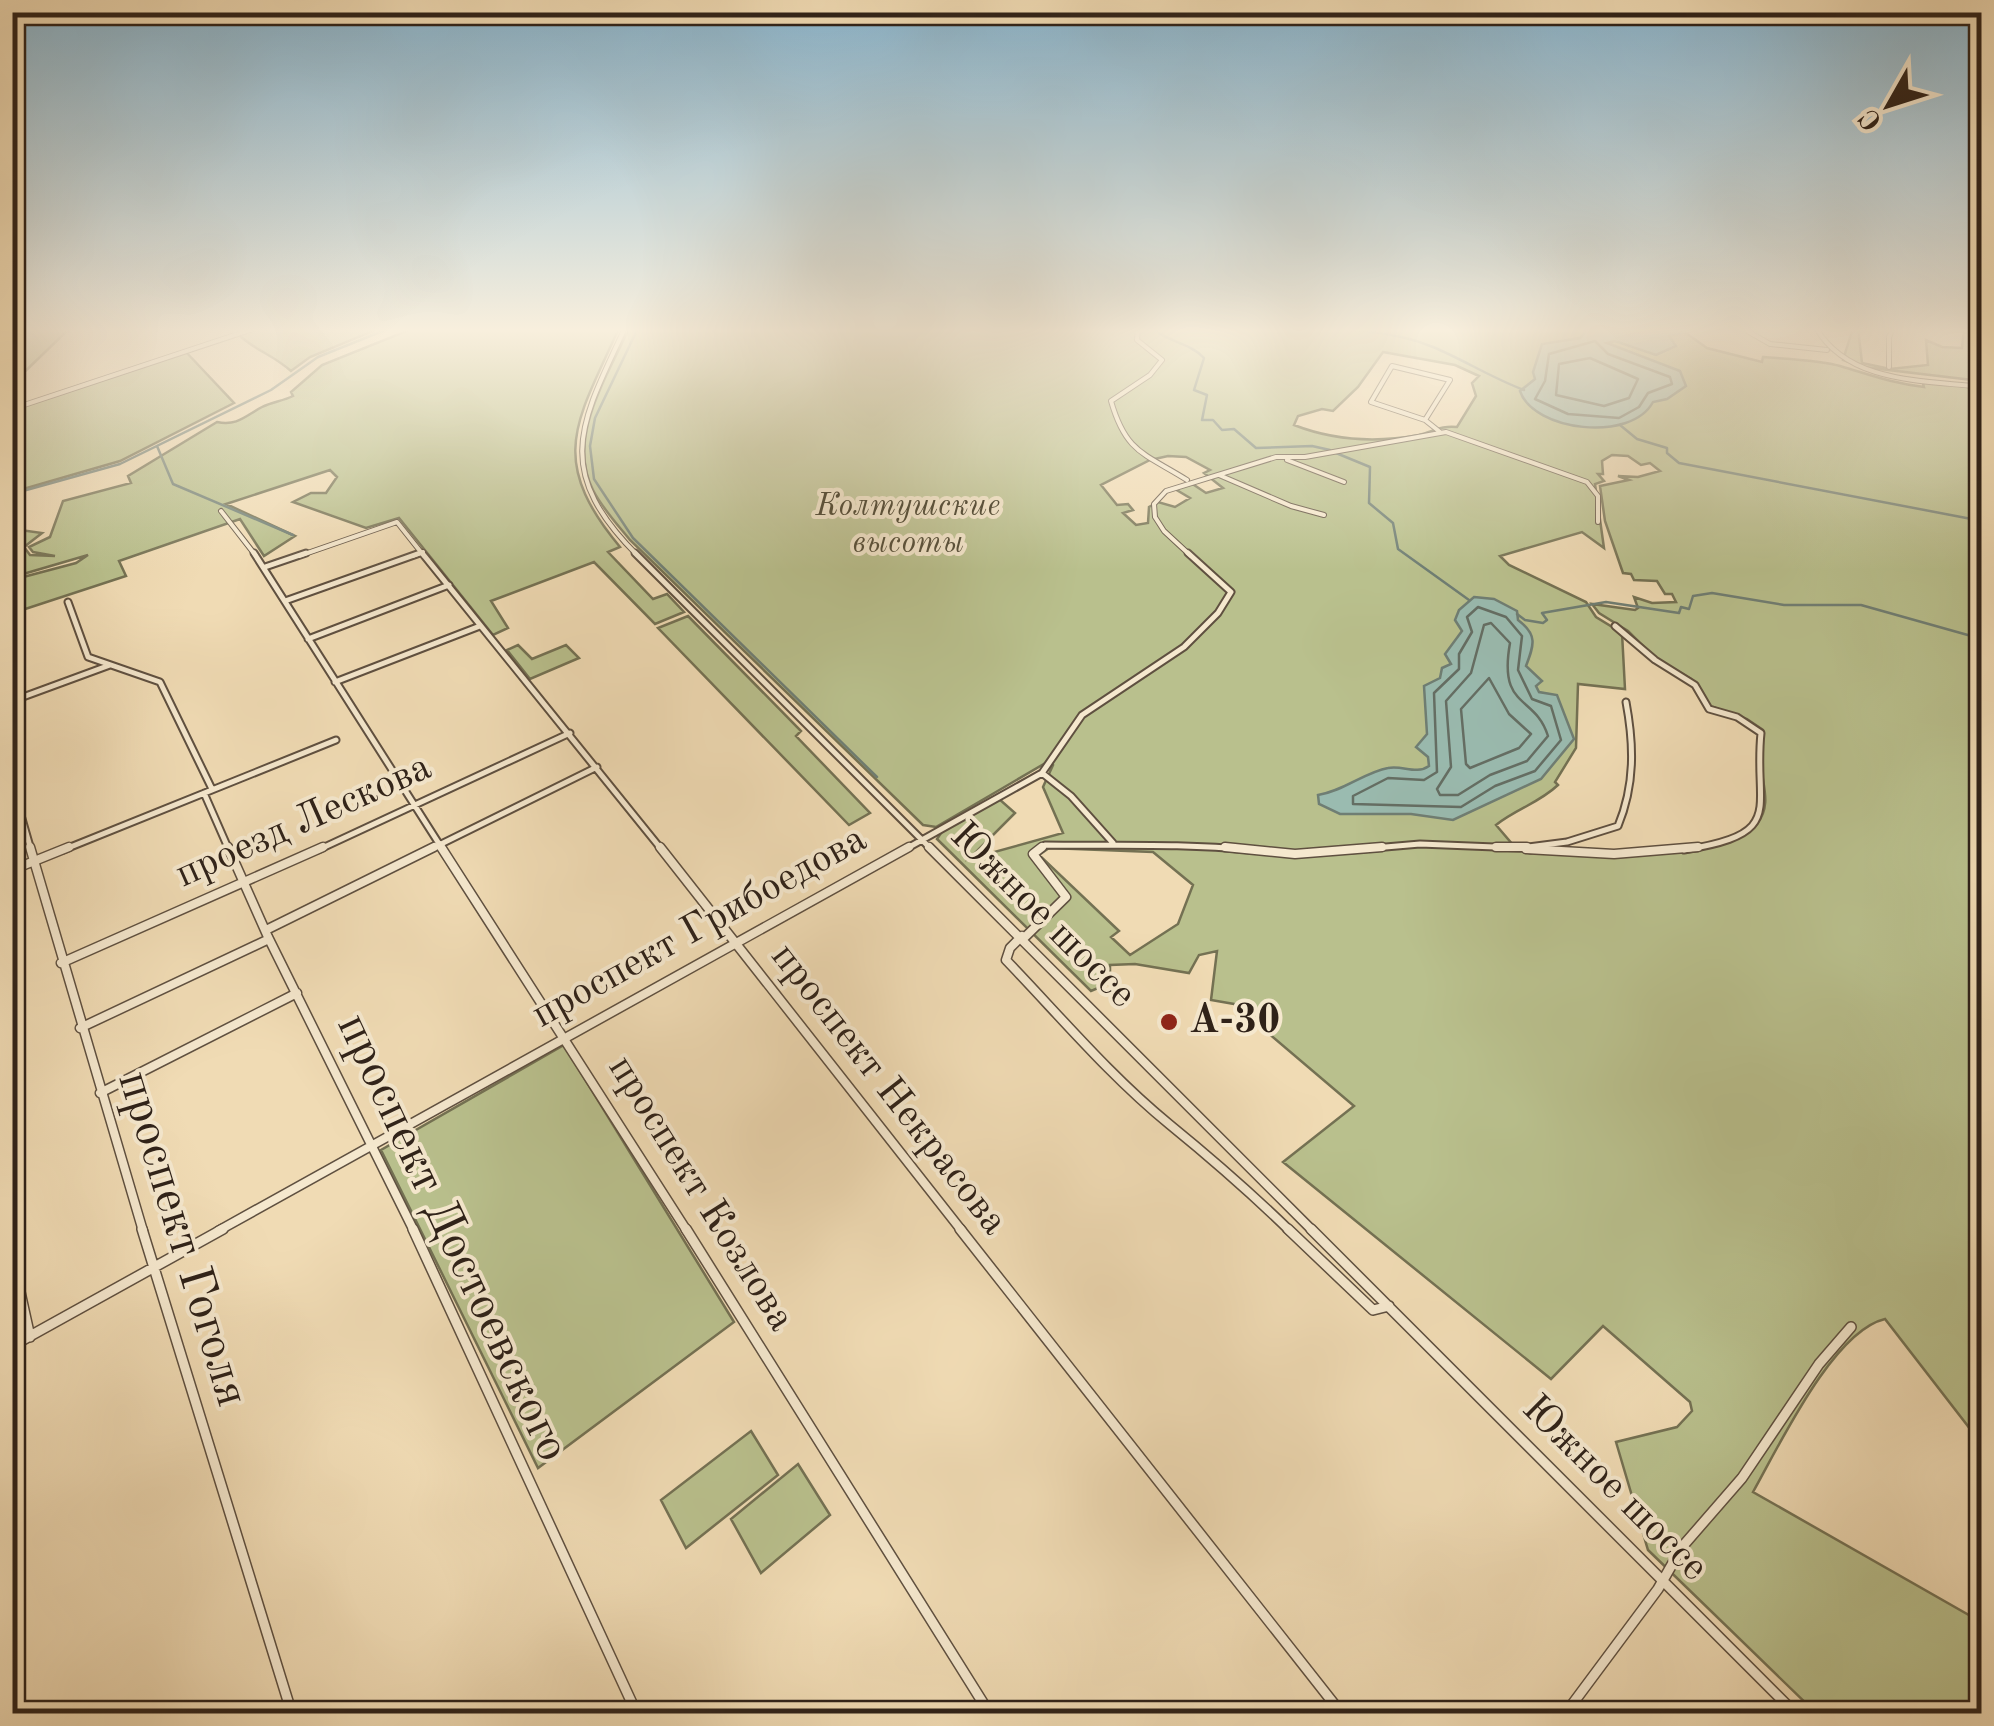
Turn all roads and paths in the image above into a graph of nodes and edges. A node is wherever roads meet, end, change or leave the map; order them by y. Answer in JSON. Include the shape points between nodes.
{"nodes":[{"id":1,"x":587,"y":409,"type":"edge"},
{"id":2,"x":1113,"y":409,"type":"edge"},
{"id":3,"x":1390,"y":409,"type":"edge"},
{"id":4,"x":1432,"y":409,"type":"edge"},
{"id":5,"x":1425,"y":420,"type":"junction"},
{"id":6,"x":1440,"y":432,"type":"junction"},
{"id":7,"x":1276,"y":457,"type":"junction"},
{"id":8,"x":1218,"y":474,"type":"junction"},
{"id":9,"x":1188,"y":481,"type":"junction"},
{"id":10,"x":1344,"y":482,"type":"dead end"},
{"id":11,"x":221,"y":511,"type":"dead end"},
{"id":12,"x":1324,"y":515,"type":"dead end"},
{"id":13,"x":1598,"y":522,"type":"dead end"},
{"id":14,"x":422,"y":552,"type":"junction"},
{"id":15,"x":264,"y":567,"type":"junction"},
{"id":16,"x":449,"y":585,"type":"junction"},
{"id":17,"x":286,"y":601,"type":"junction"},
{"id":18,"x":68,"y":602,"type":"dead end"},
{"id":19,"x":480,"y":626,"type":"junction"},
{"id":20,"x":1616,"y":626,"type":"dead end"},
{"id":21,"x":308,"y":639,"type":"junction"},
{"id":22,"x":88,"y":656,"type":"joint"},
{"id":23,"x":112,"y":664,"type":"junction"},
{"id":24,"x":335,"y":682,"type":"junction"},
{"id":25,"x":12,"y":701,"type":"edge"},
{"id":26,"x":1626,"y":702,"type":"dead end"},
{"id":27,"x":570,"y":733,"type":"junction"},
{"id":28,"x":336,"y":740,"type":"dead end"},
{"id":29,"x":597,"y":767,"type":"junction"},
{"id":30,"x":1042,"y":773,"type":"junction"},
{"id":31,"x":12,"y":784,"type":"edge"},
{"id":32,"x":208,"y":791,"type":"junction"},
{"id":33,"x":416,"y":806,"type":"junction"},
{"id":34,"x":921,"y":838,"type":"junction"},
{"id":35,"x":438,"y":844,"type":"junction"},
{"id":36,"x":1119,"y":846,"type":"junction"},
{"id":37,"x":1520,"y":848,"type":"junction"},
{"id":38,"x":37,"y":860,"type":"junction"},
{"id":39,"x":12,"y":870,"type":"edge"},
{"id":40,"x":245,"y":882,"type":"junction"},
{"id":41,"x":268,"y":935,"type":"junction"},
{"id":42,"x":1023,"y":937,"type":"junction"},
{"id":43,"x":734,"y":944,"type":"junction"},
{"id":44,"x":61,"y":963,"type":"junction"},
{"id":45,"x":297,"y":993,"type":"junction"},
{"id":46,"x":80,"y":1028,"type":"junction"},
{"id":47,"x":566,"y":1038,"type":"junction"},
{"id":48,"x":100,"y":1093,"type":"junction"},
{"id":49,"x":374,"y":1145,"type":"junction"},
{"id":50,"x":12,"y":1256,"type":"edge"},
{"id":51,"x":156,"y":1266,"type":"junction"},
{"id":52,"x":1389,"y":1306,"type":"junction"},
{"id":53,"x":1852,"y":1328,"type":"dead end"},
{"id":54,"x":30,"y":1336,"type":"junction"},
{"id":55,"x":12,"y":1346,"type":"edge"},
{"id":56,"x":1664,"y":1581,"type":"junction"},
{"id":57,"x":292,"y":1714,"type":"edge"},
{"id":58,"x":637,"y":1714,"type":"edge"},
{"id":59,"x":990,"y":1714,"type":"edge"},
{"id":60,"x":1342,"y":1714,"type":"edge"},
{"id":61,"x":1565,"y":1714,"type":"edge"},
{"id":62,"x":1796,"y":1714,"type":"edge"}],
"edges":[{"from":1,"to":34,"type":"street","name":"Южное шоссе","via":[[579,463],[598,511]]},
{"from":2,"to":9,"type":"street","via":[[1130,445]]},
{"from":3,"to":5,"type":"street"},
{"from":4,"to":5,"type":"street"},
{"from":5,"to":6,"type":"street"},
{"from":6,"to":7,"type":"street"},
{"from":6,"to":13,"type":"street","via":[[1587,482],[1598,496]]},
{"from":7,"to":8,"type":"street"},
{"from":7,"to":10,"type":"street"},
{"from":8,"to":9,"type":"street"},
{"from":8,"to":12,"type":"street"},
{"from":9,"to":30,"type":"street","name":"проспект Грибоедова","via":[[1159,495],[1154,516],[1231,592],[1228,598],[1197,637],[1082,714]]},
{"from":11,"to":15,"type":"street","name":"проспект Козлова"},
{"from":14,"to":15,"type":"street","name":"проспект Некрасова","via":[[397,522]]},
{"from":14,"to":16,"type":"street","name":"проспект Некрасова"},
{"from":14,"to":17,"type":"street"},
{"from":15,"to":17,"type":"street","name":"проспект Козлова"},
{"from":16,"to":19,"type":"street","name":"проспект Некрасова"},
{"from":16,"to":21,"type":"street"},
{"from":17,"to":21,"type":"street","name":"проспект Козлова"},
{"from":18,"to":22,"type":"street"},
{"from":19,"to":24,"type":"street"},
{"from":19,"to":27,"type":"street","name":"проспект Некрасова"},
{"from":20,"to":37,"type":"street","via":[[1695,686],[1709,709],[1762,733],[1764,803],[1758,818],[1715,845],[1616,853]]},
{"from":21,"to":24,"type":"street","name":"проспект Козлова"},
{"from":22,"to":23,"type":"street","name":"проспект Достоевского"},
{"from":23,"to":25,"type":"street"},
{"from":23,"to":32,"type":"street","name":"проспект Достоевского","via":[[160,682]]},
{"from":24,"to":33,"type":"street","name":"проспект Козлова"},
{"from":26,"to":37,"type":"street","via":[[1633,776],[1618,826]]},
{"from":27,"to":29,"type":"street","name":"проспект Некрасова"},
{"from":27,"to":33,"type":"street","name":"проезд Лескова"},
{"from":28,"to":32,"type":"street"},
{"from":29,"to":35,"type":"street"},
{"from":29,"to":43,"type":"street","name":"проспект Некрасова"},
{"from":30,"to":34,"type":"street","name":"проспект Грибоедова"},
{"from":30,"to":36,"type":"street"},
{"from":31,"to":38,"type":"street","name":"проспект Гоголя"},
{"from":32,"to":38,"type":"street"},
{"from":32,"to":40,"type":"street","name":"проспект Достоевского"},
{"from":33,"to":35,"type":"street","name":"проспект Козлова"},
{"from":33,"to":40,"type":"street","name":"проезд Лескова"},
{"from":34,"to":42,"type":"street","name":"Южное шоссе"},
{"from":34,"to":43,"type":"street","name":"проспект Грибоедова"},
{"from":35,"to":41,"type":"street"},
{"from":35,"to":47,"type":"street","name":"проспект Козлова"},
{"from":36,"to":37,"type":"street","via":[[1210,844],[1295,854],[1420,844]]},
{"from":36,"to":42,"type":"street","via":[[1045,845],[1033,854],[1066,897]]},
{"from":38,"to":39,"type":"street"},
{"from":38,"to":44,"type":"street","name":"проспект Гоголя"},
{"from":40,"to":41,"type":"street","name":"проспект Достоевского"},
{"from":40,"to":44,"type":"street","name":"проезд Лескова"},
{"from":41,"to":45,"type":"street","name":"проспект Достоевского"},
{"from":41,"to":46,"type":"street"},
{"from":42,"to":52,"type":"street","name":"Южное шоссе"},
{"from":42,"to":52,"type":"street","via":[[1006,960],[1103,1062],[1204,1148],[1372,1310]]},
{"from":43,"to":47,"type":"street","name":"проспект Грибоедова"},
{"from":43,"to":60,"type":"street","name":"проспект Некрасова"},
{"from":44,"to":46,"type":"street","name":"проспект Гоголя"},
{"from":45,"to":48,"type":"street"},
{"from":45,"to":49,"type":"street","name":"проспект Достоевского"},
{"from":46,"to":48,"type":"street","name":"проспект Гоголя"},
{"from":47,"to":49,"type":"street","name":"проспект Грибоедова"},
{"from":47,"to":59,"type":"street","name":"проспект Козлова"},
{"from":48,"to":51,"type":"street","name":"проспект Гоголя"},
{"from":49,"to":51,"type":"street","name":"проспект Грибоедова"},
{"from":49,"to":58,"type":"street","name":"проспект Достоевского"},
{"from":50,"to":54,"type":"street"},
{"from":51,"to":54,"type":"street","name":"проспект Грибоедова"},
{"from":51,"to":57,"type":"street","name":"проспект Гоголя"},
{"from":52,"to":56,"type":"street","name":"Южное шоссе"},
{"from":53,"to":56,"type":"street","via":[[1819,1364],[1742,1478],[1682,1547]]},
{"from":54,"to":55,"type":"street","name":"проспект Грибоедова"},
{"from":56,"to":61,"type":"street"},
{"from":56,"to":62,"type":"street","name":"Южное шоссе"}]}
